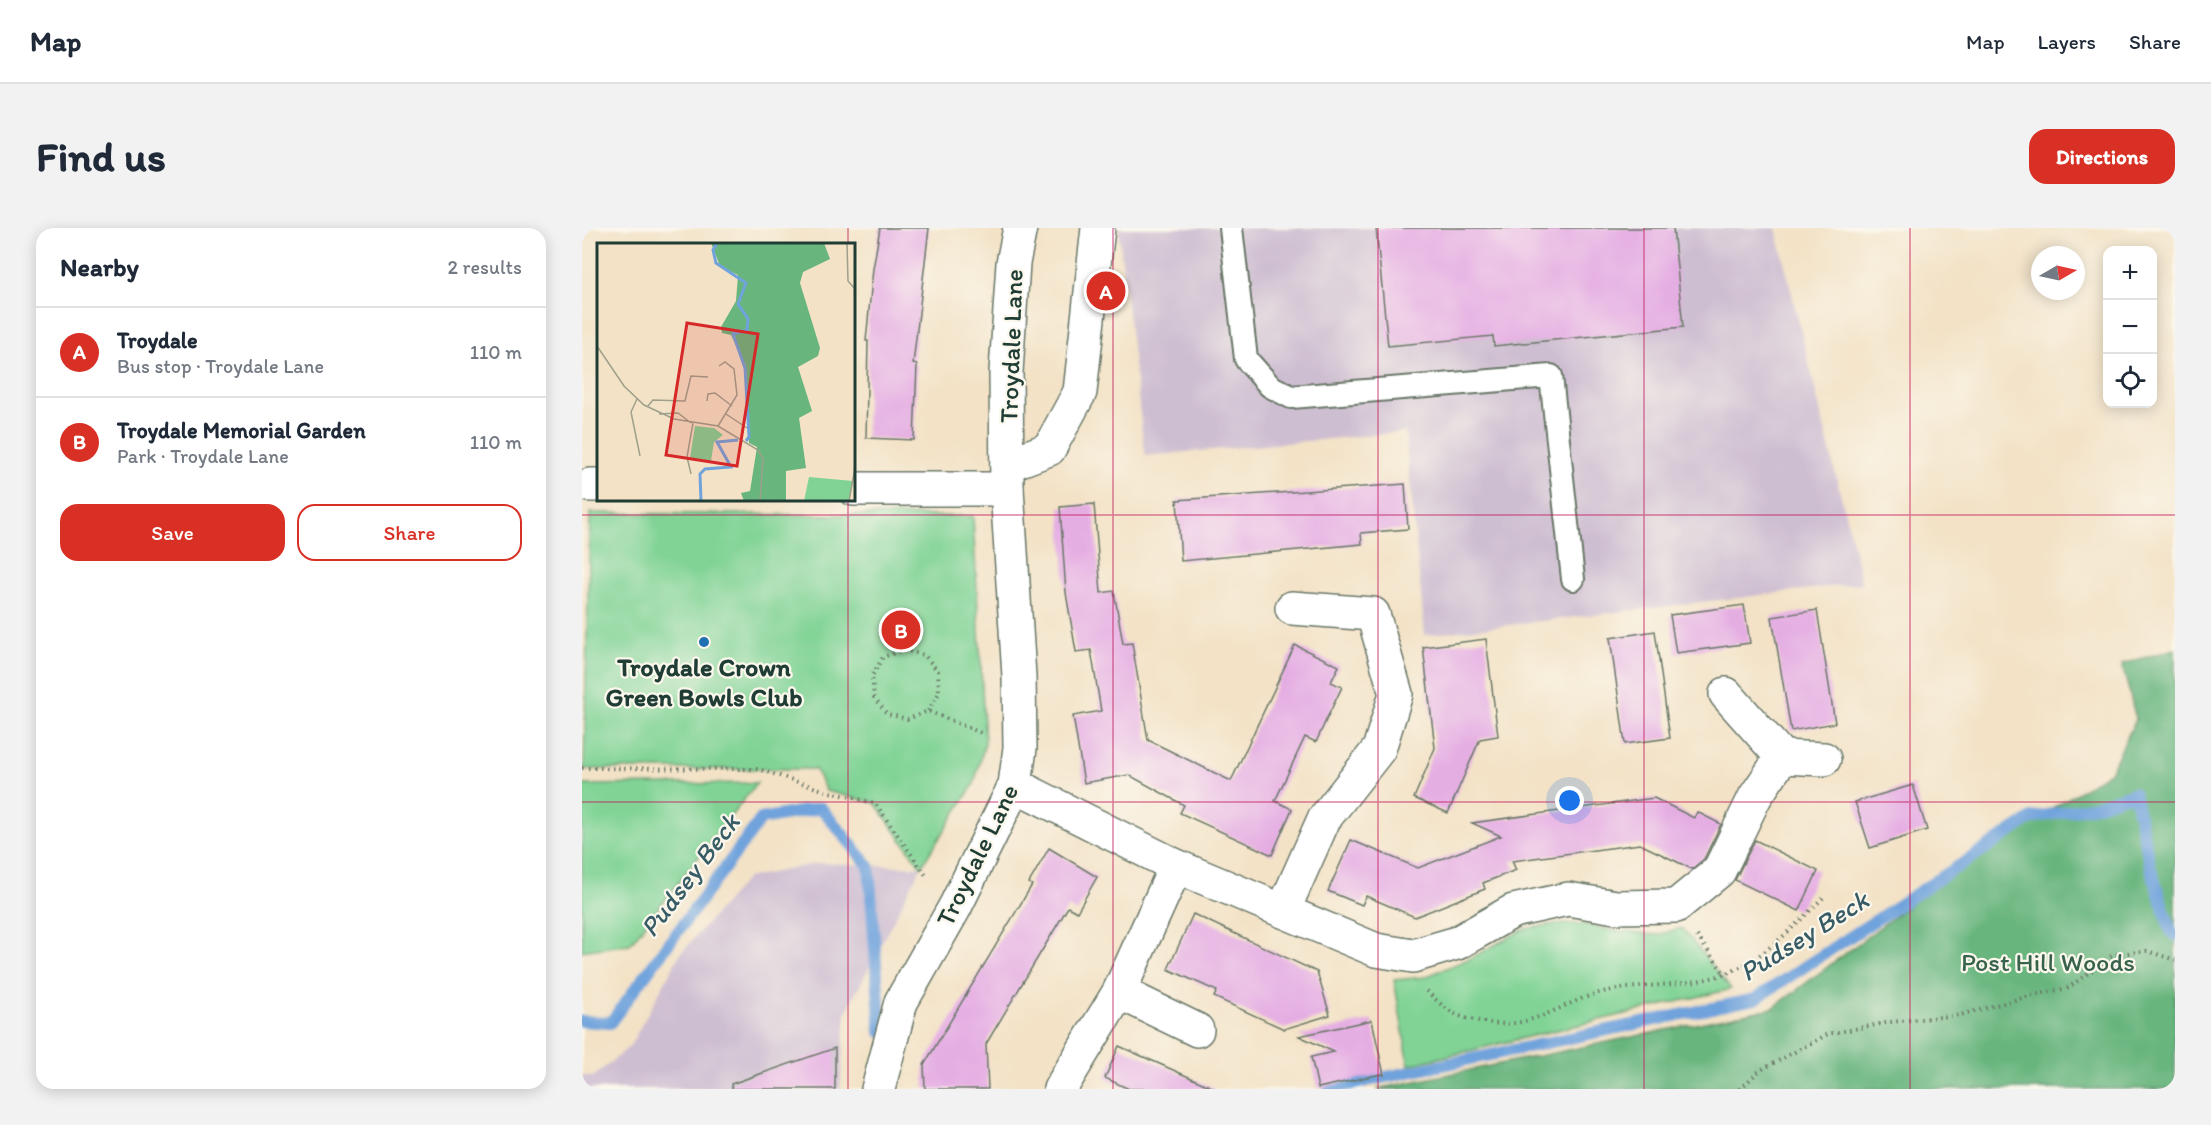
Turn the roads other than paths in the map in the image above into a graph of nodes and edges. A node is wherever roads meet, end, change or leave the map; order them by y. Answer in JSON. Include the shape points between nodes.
{"nodes":[{"id":1,"x":1020,"y":228,"type":"edge"},
{"id":2,"x":1098,"y":228,"type":"edge"},
{"id":3,"x":1231,"y":228,"type":"edge"},
{"id":4,"x":1007,"y":477,"type":"junction"},
{"id":5,"x":855,"y":489,"type":"edge"},
{"id":6,"x":1573,"y":579,"type":"dead end"},
{"id":7,"x":1292,"y":608,"type":"dead end"},
{"id":8,"x":1726,"y":694,"type":"dead end"},
{"id":9,"x":1782,"y":757,"type":"junction"},
{"id":10,"x":1824,"y":759,"type":"dead end"},
{"id":11,"x":1015,"y":785,"type":"junction"},
{"id":12,"x":1176,"y":867,"type":"junction"},
{"id":13,"x":1283,"y":911,"type":"junction"},
{"id":14,"x":1119,"y":992,"type":"junction"},
{"id":15,"x":1197,"y":1030,"type":"dead end"},
{"id":16,"x":878,"y":1089,"type":"edge"},
{"id":17,"x":1060,"y":1089,"type":"edge"}],
"edges":[{"from":1,"to":4,"type":"street","name":"Troydale Lane","via":[[1013,263],[1006,372]]},
{"from":2,"to":4,"type":"street","name":"Troydale Lane","via":[[1080,392],[1049,449]]},
{"from":3,"to":6,"type":"lane","via":[[1246,359],[1270,386],[1291,397],[1551,376]]},
{"from":4,"to":5,"type":"street"},
{"from":4,"to":11,"type":"street","name":"Troydale Lane","via":[[1019,676],[1020,748]]},
{"from":7,"to":13,"type":"street","via":[[1373,614],[1396,694],[1379,749],[1324,819]]},
{"from":8,"to":9,"type":"street"},
{"from":9,"to":10,"type":"street"},
{"from":9,"to":13,"type":"street","via":[[1755,797],[1719,871],[1676,906],[1616,907],[1568,898],[1513,910],[1457,943],[1413,956],[1376,950]]},
{"from":11,"to":12,"type":"street"},
{"from":11,"to":16,"type":"street","name":"Troydale Lane","via":[[955,907],[901,1002]]},
{"from":12,"to":13,"type":"street"},
{"from":12,"to":14,"type":"street"},
{"from":14,"to":15,"type":"street"},
{"from":14,"to":17,"type":"street"}]}
